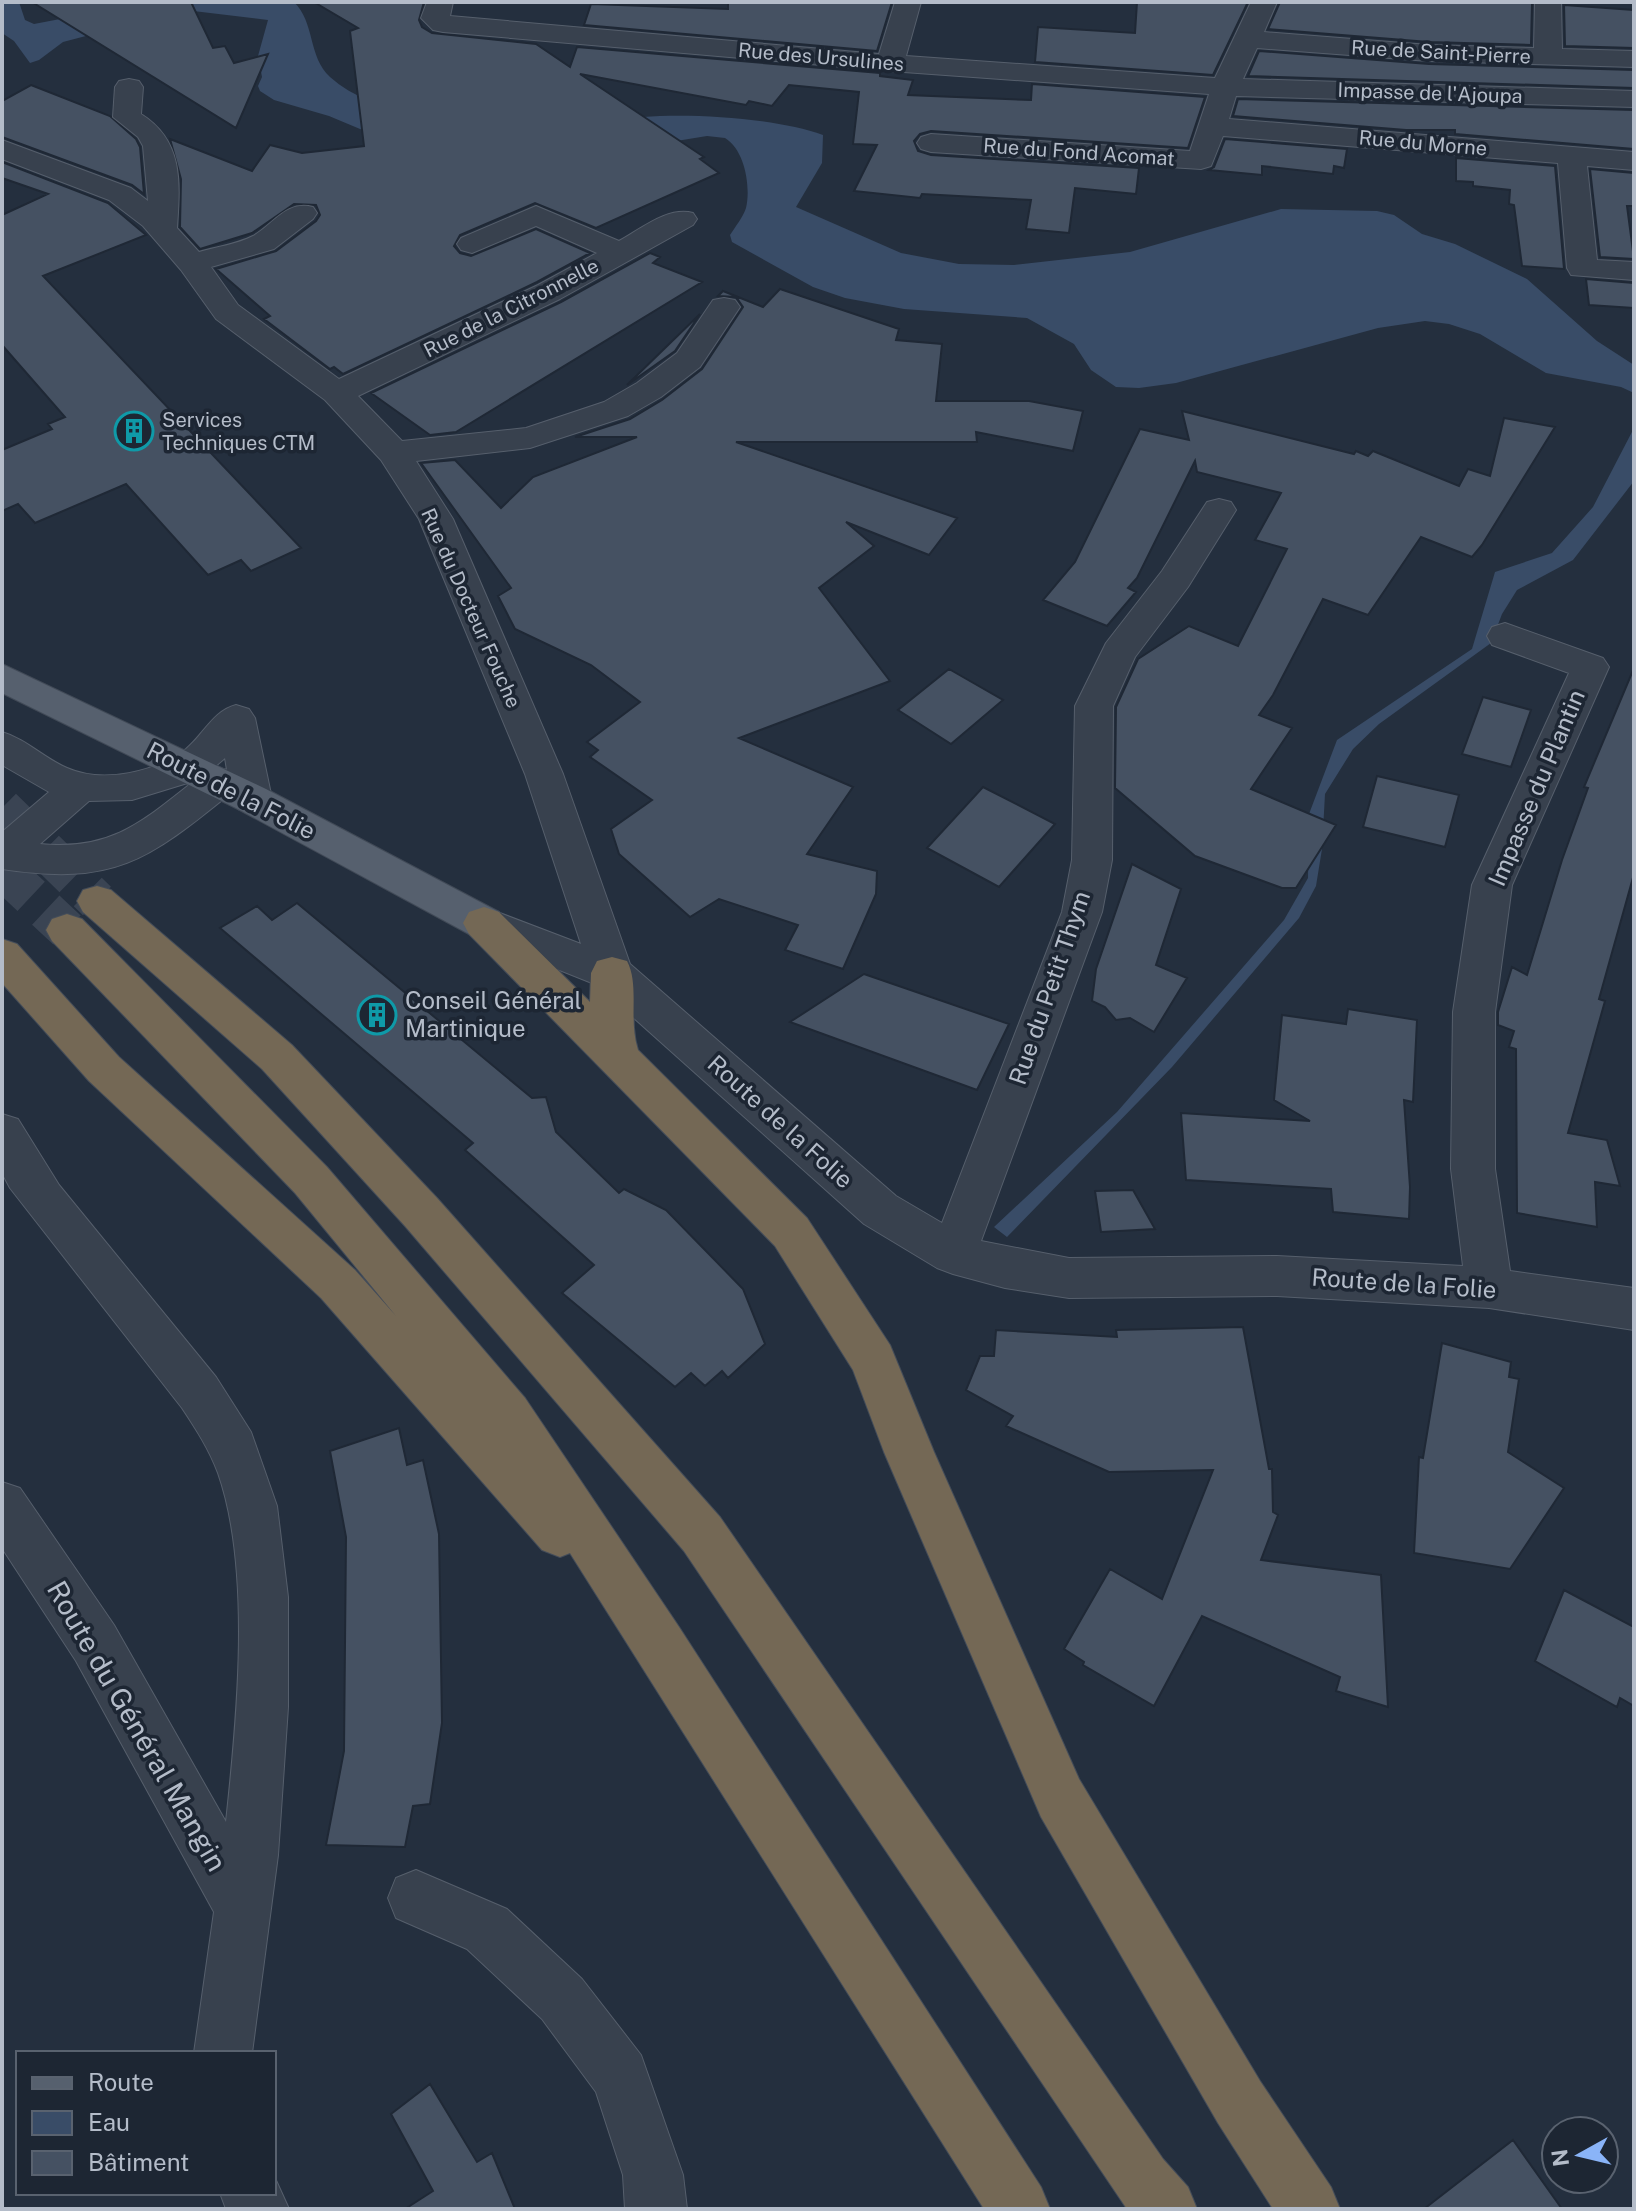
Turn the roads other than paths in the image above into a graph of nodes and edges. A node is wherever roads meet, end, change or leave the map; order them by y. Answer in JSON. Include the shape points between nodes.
{"nodes":[{"id":1,"x":440,"y":2,"type":"edge"},
{"id":2,"x":908,"y":2,"type":"edge"},
{"id":3,"x":1264,"y":2,"type":"edge"},
{"id":4,"x":1548,"y":2,"type":"edge"},
{"id":5,"x":1249,"y":39,"type":"junction"},
{"id":6,"x":1548,"y":57,"type":"junction"},
{"id":7,"x":1634,"y":59,"type":"edge"},
{"id":8,"x":890,"y":63,"type":"junction"},
{"id":9,"x":129,"y":87,"type":"dead end"},
{"id":10,"x":1225,"y":87,"type":"junction"},
{"id":11,"x":1634,"y":99,"type":"edge"},
{"id":12,"x":1212,"y":127,"type":"junction"},
{"id":13,"x":931,"y":143,"type":"dead end"},
{"id":14,"x":2,"y":149,"type":"edge"},
{"id":15,"x":1572,"y":157,"type":"junction"},
{"id":16,"x":1634,"y":161,"type":"edge"},
{"id":17,"x":302,"y":213,"type":"dead end"},
{"id":18,"x":682,"y":219,"type":"dead end"},
{"id":19,"x":162,"y":228,"type":"junction"},
{"id":20,"x":472,"y":244,"type":"dead end"},
{"id":21,"x":621,"y":253,"type":"junction"},
{"id":22,"x":192,"y":263,"type":"junction"},
{"id":23,"x":1634,"y":271,"type":"edge"},
{"id":24,"x":724,"y":307,"type":"dead end"},
{"id":25,"x":337,"y":393,"type":"junction"},
{"id":26,"x":394,"y":453,"type":"junction"},
{"id":27,"x":1219,"y":510,"type":"dead end"},
{"id":28,"x":1505,"y":636,"type":"dead end"},
{"id":29,"x":2,"y":677,"type":"edge"},
{"id":30,"x":2,"y":746,"type":"edge"},
{"id":31,"x":220,"y":783,"type":"junction"},
{"id":32,"x":80,"y":787,"type":"junction"},
{"id":33,"x":2,"y":854,"type":"edge"},
{"id":34,"x":484,"y":923,"type":"junction"},
{"id":35,"x":2,"y":955,"type":"edge"},
{"id":36,"x":612,"y":973,"type":"junction"},
{"id":37,"x":619,"y":1059,"type":"junction"},
{"id":38,"x":2,"y":1132,"type":"edge"},
{"id":39,"x":953,"y":1254,"type":"junction"},
{"id":40,"x":1489,"y":1288,"type":"junction"},
{"id":41,"x":1634,"y":1309,"type":"edge"},
{"id":42,"x":2,"y":1505,"type":"edge"},
{"id":43,"x":660,"y":1645,"type":"junction"},
{"id":44,"x":416,"y":1898,"type":"dead end"},
{"id":45,"x":243,"y":1908,"type":"junction"},
{"id":46,"x":223,"y":2051,"type":"edge"},
{"id":47,"x":656,"y":2209,"type":"edge"},
{"id":48,"x":1019,"y":2209,"type":"edge"},
{"id":49,"x":1166,"y":2209,"type":"edge"},
{"id":50,"x":1309,"y":2209,"type":"edge"}],
"edges":[{"from":1,"to":8,"type":"street","name":"Rue des Ursulines","via":[[435,18],[443,24]]},
{"from":2,"to":8,"type":"street"},
{"from":3,"to":5,"type":"street","name":"Rue du Fond Acomat"},
{"from":4,"to":6,"type":"street"},
{"from":5,"to":6,"type":"street","name":"Rue de Saint-Pierre"},
{"from":5,"to":10,"type":"street","name":"Rue du Fond Acomat"},
{"from":6,"to":7,"type":"street","name":"Rue de Saint-Pierre"},
{"from":8,"to":10,"type":"street","name":"Rue des Ursulines"},
{"from":9,"to":19,"type":"street","via":[[127,117],[152,135],[158,153]]},
{"from":10,"to":11,"type":"street","name":"Impasse de l'Ajoupa"},
{"from":10,"to":12,"type":"street","name":"Rue du Fond Acomat"},
{"from":12,"to":13,"type":"street","name":"Rue du Fond Acomat","via":[[1201,160]]},
{"from":12,"to":15,"type":"street","name":"Rue du Morne"},
{"from":14,"to":19,"type":"street","name":"Rue du Docteur Fouche","via":[[120,194]]},
{"from":15,"to":16,"type":"street","name":"Rue du Morne"},
{"from":15,"to":23,"type":"street","via":[[1582,268]]},
{"from":17,"to":22,"type":"street","via":[[263,243]]},
{"from":18,"to":21,"type":"street","name":"Rue de la Citronnelle"},
{"from":19,"to":22,"type":"street","name":"Rue du Docteur Fouche"},
{"from":20,"to":21,"type":"street","via":[[536,215]]},
{"from":21,"to":25,"type":"street","name":"Rue de la Citronnelle"},
{"from":22,"to":25,"type":"street","name":"Rue du Docteur Fouche","via":[[227,312]]},
{"from":24,"to":26,"type":"street","via":[[689,360],[616,409],[530,438]]},
{"from":25,"to":26,"type":"street","name":"Rue du Docteur Fouche"},
{"from":26,"to":36,"type":"street","name":"Rue du Docteur Fouche","via":[[436,519],[538,759]]},
{"from":27,"to":39,"type":"street","name":"Rue du Petit Thym","via":[[1119,652],[1094,706],[1092,860],[1082,912]]},
{"from":28,"to":40,"type":"street","name":"Impasse du Plantin","via":[[1590,667],[1492,885],[1474,1012],[1473,1169]]},
{"from":29,"to":31,"type":"main road","name":"Route de la Folie"},
{"from":30,"to":32,"type":"street","via":[[58,780]]},
{"from":31,"to":32,"type":"street"},
{"from":31,"to":33,"type":"street","via":[[159,829],[103,856],[83,860]]},
{"from":31,"to":34,"type":"main road","name":"Route de la Folie"},
{"from":32,"to":33,"type":"street"},
{"from":34,"to":36,"type":"street","name":"Route de la Folie"},
{"from":34,"to":37,"type":"highway"},
{"from":35,"to":43,"type":"highway","via":[[104,1069],[338,1284]]},
{"from":36,"to":37,"type":"highway","via":[[610,1031]]},
{"from":36,"to":39,"type":"street","name":"Route de la Folie","via":[[880,1210]]},
{"from":37,"to":50,"type":"highway","via":[[791,1232],[873,1360],[1060,1798],[1239,2102]]},
{"from":38,"to":45,"type":"street","via":[[40,1196],[220,1423],[243,1476],[263,1586],[262,1736]]},
{"from":39,"to":40,"type":"street","name":"Route de la Folie","via":[[1069,1278],[1277,1276]]},
{"from":40,"to":41,"type":"street","name":"Route de la Folie"},
{"from":42,"to":45,"type":"street","name":"Route du Général Mangin","via":[[95,1643]]},
{"from":43,"to":48,"type":"highway"},
{"from":43,"to":49,"type":"highway","via":[[508,1414],[82,915],[277,1057],[421,1212],[702,1534]]},
{"from":44,"to":47,"type":"street","via":[[487,1929],[562,1999],[620,2076],[653,2175]]},
{"from":45,"to":46,"type":"street"}]}
